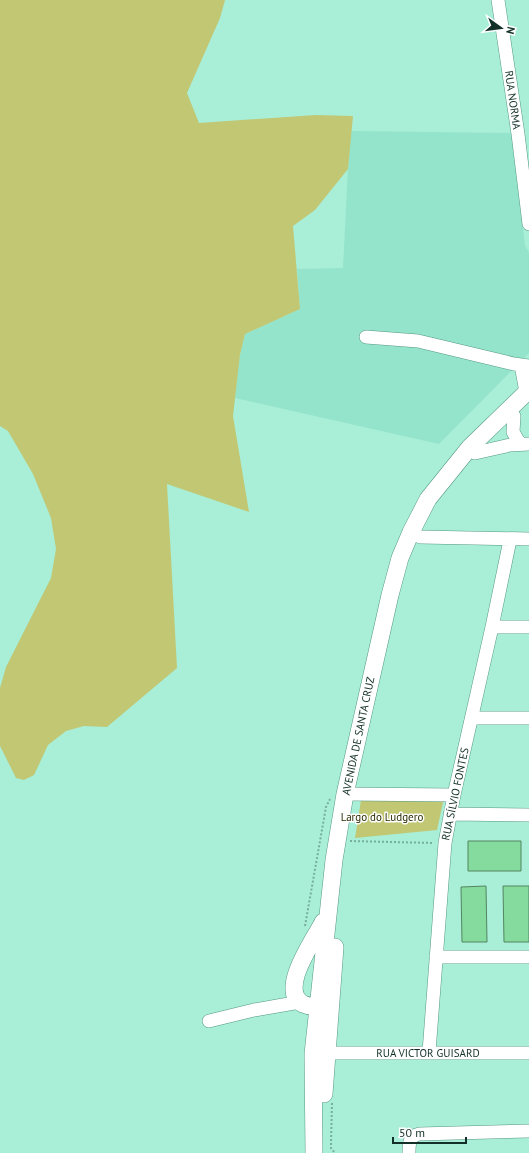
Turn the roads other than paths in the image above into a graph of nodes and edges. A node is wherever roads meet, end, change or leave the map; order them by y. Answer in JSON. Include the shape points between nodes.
{"nodes":[{"id":1,"x":498,"y":0,"type":"edge"},
{"id":2,"x":529,"y":224,"type":"edge"},
{"id":3,"x":366,"y":337,"type":"dead end"},
{"id":4,"x":525,"y":365,"type":"edge"},
{"id":5,"x":528,"y":395,"type":"edge"},
{"id":6,"x":514,"y":416,"type":"junction"},
{"id":7,"x":525,"y":444,"type":"edge"},
{"id":8,"x":475,"y":453,"type":"junction"},
{"id":9,"x":420,"y":536,"type":"junction"},
{"id":10,"x":529,"y":539,"type":"edge"},
{"id":11,"x":510,"y":540,"type":"junction"},
{"id":12,"x":492,"y":627,"type":"junction"},
{"id":13,"x":529,"y":627,"type":"edge"},
{"id":14,"x":472,"y":718,"type":"junction"},
{"id":15,"x":529,"y":718,"type":"edge"},
{"id":16,"x":350,"y":794,"type":"junction"},
{"id":17,"x":454,"y":796,"type":"junction"},
{"id":18,"x":450,"y":814,"type":"junction"},
{"id":19,"x":529,"y":815,"type":"edge"},
{"id":20,"x":329,"y":904,"type":"junction"},
{"id":21,"x":529,"y":956,"type":"edge"},
{"id":22,"x":436,"y":957,"type":"junction"},
{"id":23,"x":332,"y":995,"type":"junction"},
{"id":24,"x":300,"y":1002,"type":"junction"},
{"id":25,"x":317,"y":1007,"type":"junction"},
{"id":26,"x":209,"y":1021,"type":"dead end"},
{"id":27,"x":429,"y":1052,"type":"junction"},
{"id":28,"x":327,"y":1053,"type":"junction"},
{"id":29,"x":529,"y":1053,"type":"edge"},
{"id":30,"x":529,"y":1131,"type":"edge"},
{"id":31,"x":314,"y":1153,"type":"edge"},
{"id":32,"x":324,"y":1153,"type":"edge"},
{"id":33,"x":408,"y":1153,"type":"edge"}],
"edges":[{"from":1,"to":2,"type":"street","name":"RUA NORMA"},
{"from":3,"to":4,"type":"street","via":[[418,341]]},
{"from":4,"to":5,"type":"street"},
{"from":5,"to":6,"type":"main road","name":"AVENIDA DE SANTA CRUZ"},
{"from":5,"to":16,"type":"main road","name":"AVENIDA DE SANTA CRUZ","via":[[470,447],[450,470],[428,500],[411,532],[400,558],[390,595]]},
{"from":6,"to":7,"type":"street","via":[[513,432]]},
{"from":6,"to":8,"type":"main road","name":"AVENIDA DE SANTA CRUZ"},
{"from":7,"to":8,"type":"street"},
{"from":8,"to":9,"type":"main road","name":"AVENIDA DE SANTA CRUZ","via":[[442,497]]},
{"from":9,"to":11,"type":"street"},
{"from":9,"to":16,"type":"main road","name":"AVENIDA DE SANTA CRUZ","via":[[410,558],[392,624]]},
{"from":10,"to":11,"type":"street"},
{"from":11,"to":12,"type":"street","name":"RUA SÍLVIO FONTES"},
{"from":12,"to":13,"type":"street"},
{"from":12,"to":14,"type":"street","name":"RUA SÍLVIO FONTES"},
{"from":14,"to":15,"type":"street"},
{"from":14,"to":17,"type":"street","name":"RUA SÍLVIO FONTES"},
{"from":16,"to":17,"type":"street"},
{"from":16,"to":20,"type":"main road","name":"AVENIDA DE SANTA CRUZ","via":[[334,860]]},
{"from":16,"to":23,"type":"main road","name":"AVENIDA DE SANTA CRUZ"},
{"from":17,"to":18,"type":"street","name":"RUA SÍLVIO FONTES"},
{"from":18,"to":19,"type":"street"},
{"from":18,"to":22,"type":"street","name":"RUA SÍLVIO FONTES","via":[[445,843]]},
{"from":20,"to":24,"type":"main road","via":[[324,921],[296,974],[294,987]]},
{"from":20,"to":25,"type":"main road","name":"AVENIDA DE SANTA CRUZ"},
{"from":21,"to":22,"type":"street"},
{"from":22,"to":27,"type":"street","name":"RUA SÍLVIO FONTES"},
{"from":23,"to":25,"type":"main road"},
{"from":23,"to":28,"type":"main road","name":"AVENIDA DE SANTA CRUZ"},
{"from":24,"to":25,"type":"main road"},
{"from":24,"to":26,"type":"street"},
{"from":25,"to":31,"type":"main road","name":"AVENIDA DE SANTA CRUZ","via":[[313,1054]]},
{"from":27,"to":28,"type":"street","name":"RUA VICTOR GUISARD"},
{"from":27,"to":29,"type":"street","name":"RUA VICTOR GUISARD"},
{"from":28,"to":32,"type":"main road","name":"AVENIDA DE SANTA CRUZ","via":[[324,1079]]},
{"from":30,"to":33,"type":"street","via":[[418,1134],[411,1138]]}]}
